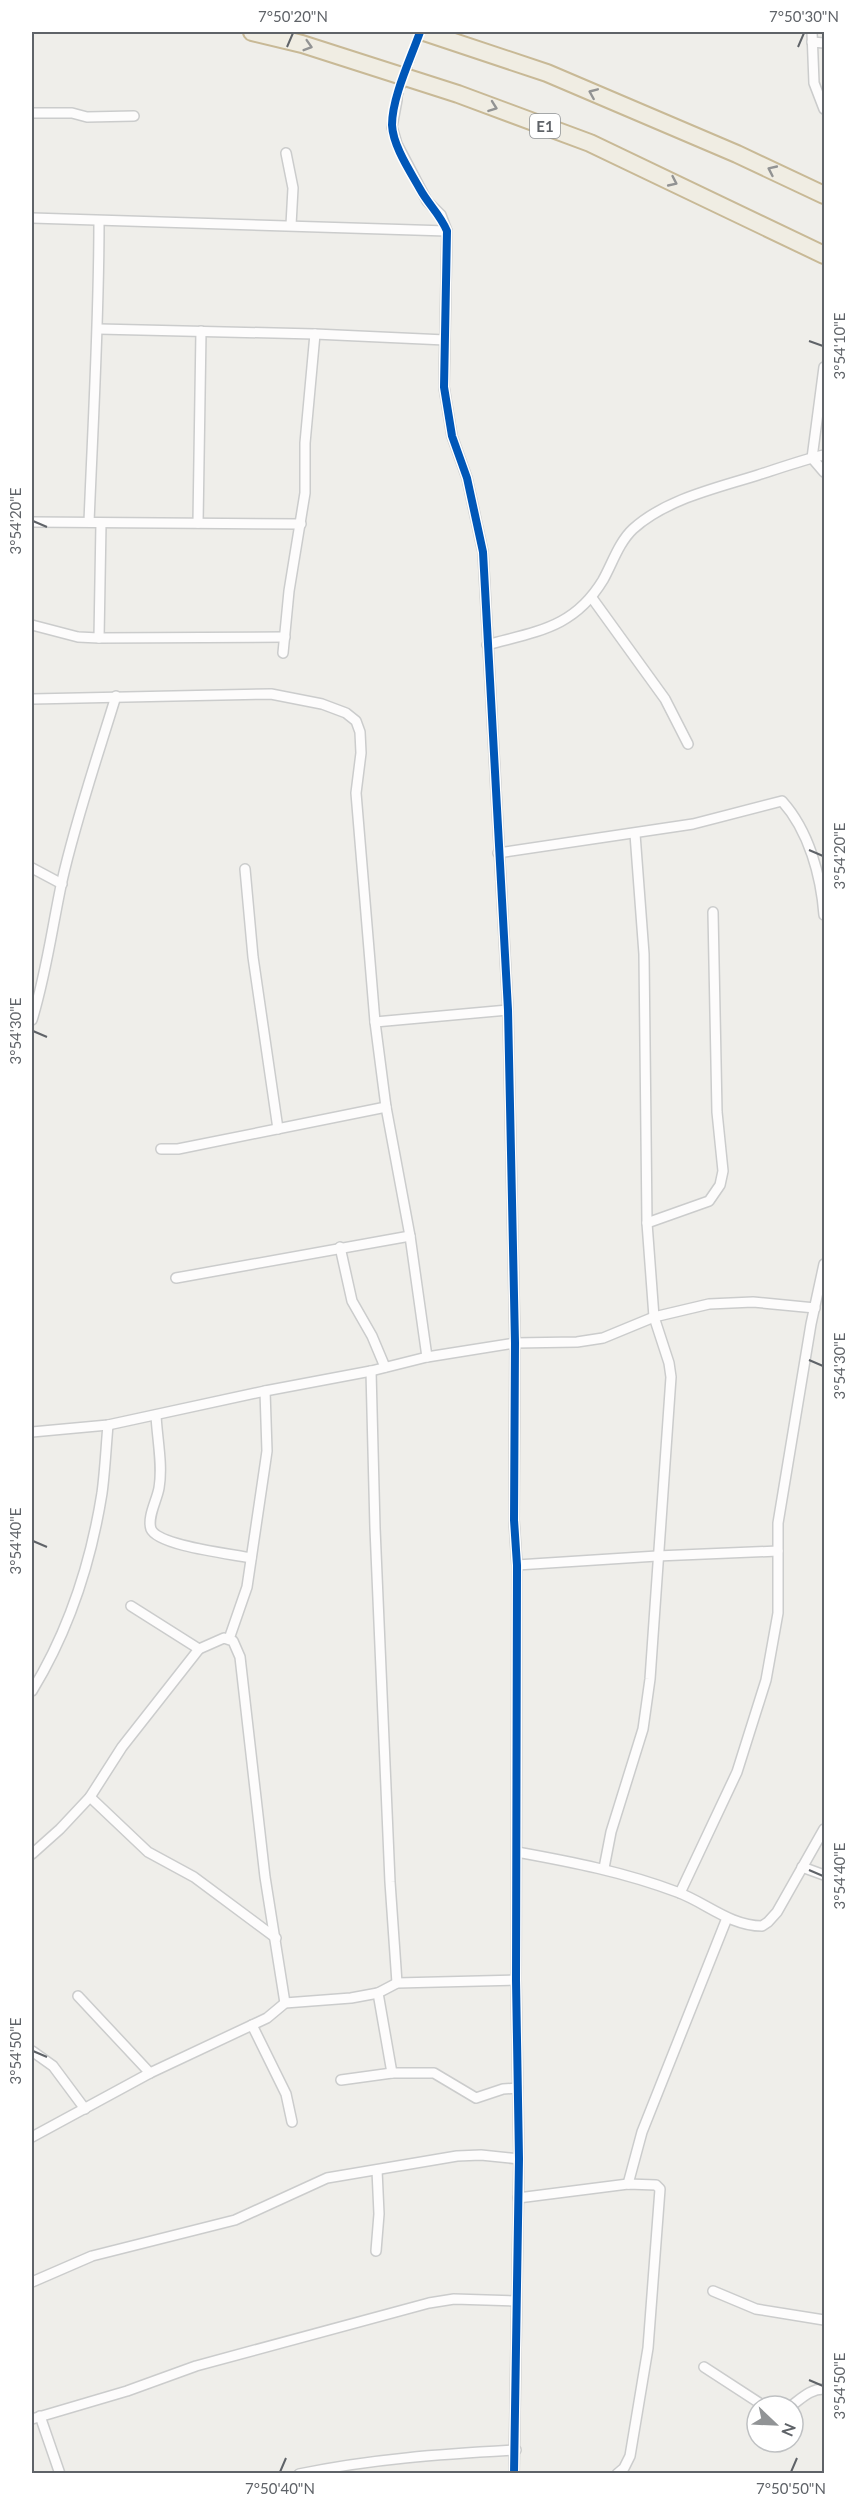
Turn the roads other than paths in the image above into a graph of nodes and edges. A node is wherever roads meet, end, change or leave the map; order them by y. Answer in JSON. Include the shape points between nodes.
{"nodes":[{"id":1,"x":252,"y":32,"type":"edge"},
{"id":2,"x":424,"y":32,"type":"edge"},
{"id":3,"x":812,"y":32,"type":"edge"},
{"id":4,"x":812,"y":42,"type":"junction"},
{"id":5,"x":825,"y":43,"type":"edge"},
{"id":6,"x":397,"y":100,"type":"tunnel mouth"},
{"id":7,"x":825,"y":109,"type":"edge"},
{"id":8,"x":32,"y":113,"type":"edge"},
{"id":9,"x":134,"y":116,"type":"dead end"},
{"id":10,"x":286,"y":153,"type":"dead end"},
{"id":11,"x":825,"y":195,"type":"edge"},
{"id":12,"x":32,"y":218,"type":"edge"},
{"id":13,"x":99,"y":222,"type":"junction"},
{"id":14,"x":291,"y":225,"type":"junction"},
{"id":15,"x":447,"y":231,"type":"junction"},
{"id":16,"x":825,"y":255,"type":"edge"},
{"id":17,"x":99,"y":329,"type":"junction"},
{"id":18,"x":201,"y":331,"type":"junction"},
{"id":19,"x":315,"y":334,"type":"junction"},
{"id":20,"x":445,"y":340,"type":"junction"},
{"id":21,"x":825,"y":367,"type":"edge"},
{"id":22,"x":825,"y":455,"type":"edge"},
{"id":23,"x":812,"y":458,"type":"junction"},
{"id":24,"x":825,"y":472,"type":"edge"},
{"id":25,"x":32,"y":522,"type":"edge"},
{"id":26,"x":89,"y":522,"type":"junction"},
{"id":27,"x":101,"y":523,"type":"junction"},
{"id":28,"x":198,"y":523,"type":"junction"},
{"id":29,"x":302,"y":524,"type":"junction"},
{"id":30,"x":592,"y":598,"type":"junction"},
{"id":31,"x":32,"y":625,"type":"edge"},
{"id":32,"x":285,"y":637,"type":"junction"},
{"id":33,"x":99,"y":639,"type":"junction"},
{"id":34,"x":487,"y":645,"type":"junction"},
{"id":35,"x":283,"y":653,"type":"dead end"},
{"id":36,"x":116,"y":696,"type":"junction"},
{"id":37,"x":32,"y":699,"type":"edge"},
{"id":38,"x":687,"y":744,"type":"dead end"},
{"id":39,"x":635,"y":834,"type":"junction"},
{"id":40,"x":498,"y":853,"type":"junction"},
{"id":41,"x":32,"y":868,"type":"edge"},
{"id":42,"x":245,"y":869,"type":"dead end"},
{"id":43,"x":62,"y":884,"type":"junction"},
{"id":44,"x":713,"y":912,"type":"dead end"},
{"id":45,"x":825,"y":915,"type":"edge"},
{"id":46,"x":508,"y":1010,"type":"junction"},
{"id":47,"x":32,"y":1020,"type":"edge"},
{"id":48,"x":375,"y":1022,"type":"junction"},
{"id":49,"x":386,"y":1107,"type":"junction"},
{"id":50,"x":278,"y":1129,"type":"junction"},
{"id":51,"x":161,"y":1149,"type":"dead end"},
{"id":52,"x":647,"y":1223,"type":"junction"},
{"id":53,"x":410,"y":1236,"type":"junction"},
{"id":54,"x":340,"y":1247,"type":"junction"},
{"id":55,"x":825,"y":1264,"type":"edge"},
{"id":56,"x":176,"y":1278,"type":"dead end"},
{"id":57,"x":823,"y":1282,"type":"edge"},
{"id":58,"x":815,"y":1308,"type":"junction"},
{"id":59,"x":654,"y":1317,"type":"junction"},
{"id":60,"x":516,"y":1343,"type":"junction"},
{"id":61,"x":427,"y":1357,"type":"junction"},
{"id":62,"x":385,"y":1367,"type":"junction"},
{"id":63,"x":371,"y":1371,"type":"junction"},
{"id":64,"x":265,"y":1391,"type":"junction"},
{"id":65,"x":156,"y":1414,"type":"junction"},
{"id":66,"x":108,"y":1425,"type":"junction"},
{"id":67,"x":32,"y":1432,"type":"edge"},
{"id":68,"x":778,"y":1551,"type":"junction"},
{"id":69,"x":657,"y":1556,"type":"junction"},
{"id":70,"x":251,"y":1558,"type":"junction"},
{"id":71,"x":517,"y":1565,"type":"junction"},
{"id":72,"x":131,"y":1606,"type":"dead end"},
{"id":73,"x":229,"y":1639,"type":"junction"},
{"id":74,"x":199,"y":1649,"type":"junction"},
{"id":75,"x":32,"y":1691,"type":"edge"},
{"id":76,"x":90,"y":1797,"type":"junction"},
{"id":77,"x":825,"y":1829,"type":"edge"},
{"id":78,"x":516,"y":1852,"type":"junction"},
{"id":79,"x":32,"y":1854,"type":"edge"},
{"id":80,"x":802,"y":1867,"type":"junction"},
{"id":81,"x":604,"y":1868,"type":"junction"},
{"id":82,"x":825,"y":1875,"type":"edge"},
{"id":83,"x":680,"y":1893,"type":"junction"},
{"id":84,"x":727,"y":1918,"type":"junction"},
{"id":85,"x":276,"y":1938,"type":"junction"},
{"id":86,"x":516,"y":1980,"type":"junction"},
{"id":87,"x":397,"y":1983,"type":"junction"},
{"id":88,"x":378,"y":1993,"type":"junction"},
{"id":89,"x":78,"y":1996,"type":"dead end"},
{"id":90,"x":285,"y":2003,"type":"junction"},
{"id":91,"x":252,"y":2025,"type":"junction"},
{"id":92,"x":32,"y":2051,"type":"edge"},
{"id":93,"x":150,"y":2073,"type":"junction"},
{"id":94,"x":392,"y":2073,"type":"junction"},
{"id":95,"x":341,"y":2080,"type":"dead end"},
{"id":96,"x":518,"y":2088,"type":"junction"},
{"id":97,"x":85,"y":2109,"type":"junction"},
{"id":98,"x":292,"y":2122,"type":"dead end"},
{"id":99,"x":32,"y":2137,"type":"edge"},
{"id":100,"x":519,"y":2159,"type":"junction"},
{"id":101,"x":377,"y":2170,"type":"junction"},
{"id":102,"x":628,"y":2184,"type":"junction"},
{"id":103,"x":518,"y":2198,"type":"junction"},
{"id":104,"x":376,"y":2251,"type":"dead end"},
{"id":105,"x":32,"y":2282,"type":"edge"},
{"id":106,"x":713,"y":2291,"type":"dead end"},
{"id":107,"x":516,"y":2301,"type":"junction"},
{"id":108,"x":825,"y":2320,"type":"edge"},
{"id":109,"x":704,"y":2367,"type":"dead end"},
{"id":110,"x":825,"y":2388,"type":"edge"},
{"id":111,"x":746,"y":2394,"type":"edge"},
{"id":112,"x":805,"y":2395,"type":"edge"},
{"id":113,"x":36,"y":2418,"type":"edge"},
{"id":114,"x":516,"y":2450,"type":"junction"},
{"id":115,"x":332,"y":2470,"type":"edge"},
{"id":116,"x":60,"y":2474,"type":"edge"},
{"id":117,"x":298,"y":2474,"type":"edge"},
{"id":118,"x":514,"y":2474,"type":"edge"},
{"id":119,"x":617,"y":2474,"type":"edge"}],
"edges":[{"from":1,"to":16,"type":"highway","number":"E1","one_way":true,"via":[[458,94],[590,143]]},
{"from":11,"to":2,"type":"highway","one_way":true,"via":[[547,73]]},
{"from":3,"to":4,"type":"street"},
{"from":4,"to":5,"type":"street"},
{"from":4,"to":7,"type":"street","via":[[814,83]]},
{"from":6,"to":15,"type":"street","via":[[392,127],[398,144],[412,175],[427,201],[441,215]]},
{"from":8,"to":9,"type":"street"},
{"from":10,"to":14,"type":"street","via":[[293,188]]},
{"from":12,"to":13,"type":"street"},
{"from":13,"to":14,"type":"street"},
{"from":13,"to":17,"type":"street"},
{"from":14,"to":15,"type":"street"},
{"from":15,"to":20,"type":"street"},
{"from":17,"to":18,"type":"street"},
{"from":17,"to":26,"type":"street"},
{"from":18,"to":19,"type":"street"},
{"from":18,"to":28,"type":"street"},
{"from":19,"to":20,"type":"street"},
{"from":19,"to":29,"type":"street"},
{"from":20,"to":34,"type":"street","via":[[444,387],[452,436],[467,478],[483,552]]},
{"from":21,"to":23,"type":"street"},
{"from":22,"to":23,"type":"street"},
{"from":23,"to":24,"type":"street"},
{"from":23,"to":30,"type":"street","via":[[722,486],[650,516],[623,542]]},
{"from":25,"to":26,"type":"street"},
{"from":26,"to":27,"type":"street"},
{"from":27,"to":28,"type":"street"},
{"from":27,"to":33,"type":"street"},
{"from":28,"to":29,"type":"street"},
{"from":29,"to":32,"type":"street"},
{"from":30,"to":34,"type":"street","via":[[562,622]]},
{"from":30,"to":38,"type":"street","via":[[665,699]]},
{"from":31,"to":33,"type":"street"},
{"from":32,"to":33,"type":"street"},
{"from":32,"to":35,"type":"street"},
{"from":34,"to":40,"type":"street"},
{"from":36,"to":37,"type":"street"},
{"from":36,"to":43,"type":"street","via":[[76,824]]},
{"from":36,"to":48,"type":"street","via":[[271,694],[322,704],[346,712],[356,722],[361,753],[357,816]]},
{"from":39,"to":40,"type":"street"},
{"from":39,"to":45,"type":"street","via":[[782,801],[793,814],[812,855]]},
{"from":39,"to":52,"type":"street","via":[[644,954]]},
{"from":40,"to":46,"type":"street"},
{"from":41,"to":43,"type":"street"},
{"from":42,"to":50,"type":"street","via":[[253,957]]},
{"from":43,"to":47,"type":"street"},
{"from":44,"to":52,"type":"street","via":[[717,1112],[723,1171],[720,1185],[709,1201]]},
{"from":46,"to":48,"type":"street"},
{"from":46,"to":60,"type":"street"},
{"from":48,"to":49,"type":"street"},
{"from":49,"to":50,"type":"street"},
{"from":49,"to":53,"type":"street"},
{"from":50,"to":51,"type":"street"},
{"from":52,"to":59,"type":"street"},
{"from":53,"to":54,"type":"street"},
{"from":53,"to":61,"type":"street"},
{"from":54,"to":56,"type":"street"},
{"from":54,"to":62,"type":"street","via":[[352,1301]]},
{"from":55,"to":57,"type":"street"},
{"from":57,"to":58,"type":"street"},
{"from":58,"to":59,"type":"street","via":[[753,1302],[709,1304]]},
{"from":58,"to":68,"type":"street","via":[[778,1523]]},
{"from":59,"to":60,"type":"street","via":[[603,1338]]},
{"from":59,"to":69,"type":"street","via":[[671,1377]]},
{"from":60,"to":61,"type":"street"},
{"from":60,"to":71,"type":"street"},
{"from":61,"to":62,"type":"street"},
{"from":62,"to":63,"type":"street"},
{"from":63,"to":64,"type":"street"},
{"from":63,"to":87,"type":"street"},
{"from":64,"to":65,"type":"street"},
{"from":64,"to":70,"type":"street","via":[[267,1451]]},
{"from":65,"to":66,"type":"street"},
{"from":65,"to":70,"type":"street","via":[[159,1486],[152,1530],[174,1543]]},
{"from":66,"to":67,"type":"street"},
{"from":66,"to":75,"type":"street","via":[[102,1492],[78,1589],[63,1630]]},
{"from":68,"to":69,"type":"street"},
{"from":68,"to":83,"type":"street","via":[[778,1613],[754,1725],[737,1772]]},
{"from":69,"to":71,"type":"street"},
{"from":69,"to":81,"type":"street","via":[[651,1669],[643,1729]]},
{"from":70,"to":73,"type":"street","via":[[247,1587]]},
{"from":71,"to":78,"type":"street"},
{"from":72,"to":74,"type":"street"},
{"from":73,"to":74,"type":"street","via":[[219,1639]]},
{"from":73,"to":85,"type":"street","via":[[240,1657],[265,1877]]},
{"from":74,"to":76,"type":"street","via":[[122,1747]]},
{"from":76,"to":79,"type":"street"},
{"from":76,"to":85,"type":"street","via":[[148,1852],[194,1877]]},
{"from":77,"to":80,"type":"street"},
{"from":78,"to":81,"type":"street"},
{"from":78,"to":86,"type":"street"},
{"from":80,"to":82,"type":"street"},
{"from":80,"to":84,"type":"street","via":[[768,1922],[756,1926]]},
{"from":81,"to":83,"type":"street"},
{"from":83,"to":84,"type":"street"},
{"from":84,"to":102,"type":"street","via":[[642,2132]]},
{"from":85,"to":90,"type":"street"},
{"from":86,"to":87,"type":"street"},
{"from":86,"to":96,"type":"street"},
{"from":87,"to":88,"type":"street"},
{"from":88,"to":90,"type":"street"},
{"from":88,"to":94,"type":"street"},
{"from":89,"to":93,"type":"street"},
{"from":90,"to":91,"type":"street"},
{"from":91,"to":93,"type":"street"},
{"from":91,"to":98,"type":"street","via":[[286,2094]]},
{"from":92,"to":97,"type":"street","via":[[53,2066]]},
{"from":93,"to":97,"type":"street"},
{"from":94,"to":95,"type":"street"},
{"from":94,"to":96,"type":"street","via":[[434,2073],[476,2097]]},
{"from":96,"to":100,"type":"street"},
{"from":97,"to":99,"type":"street"},
{"from":100,"to":101,"type":"street","via":[[457,2156]]},
{"from":100,"to":103,"type":"street"},
{"from":101,"to":104,"type":"street","via":[[380,2214]]},
{"from":101,"to":105,"type":"street","via":[[327,2178],[235,2220],[92,2256]]},
{"from":102,"to":103,"type":"street"},
{"from":102,"to":119,"type":"street","via":[[656,2185],[661,2192],[648,2348],[630,2456]]},
{"from":103,"to":107,"type":"street"},
{"from":106,"to":108,"type":"street","via":[[756,2309]]},
{"from":107,"to":113,"type":"street","via":[[429,2302],[196,2366]]},
{"from":107,"to":114,"type":"street"},
{"from":109,"to":111,"type":"street"},
{"from":110,"to":112,"type":"street"},
{"from":113,"to":116,"type":"street"},
{"from":114,"to":115,"type":"street","via":[[442,2454]]},
{"from":114,"to":118,"type":"street"},
{"from":115,"to":117,"type":"street"}]}
